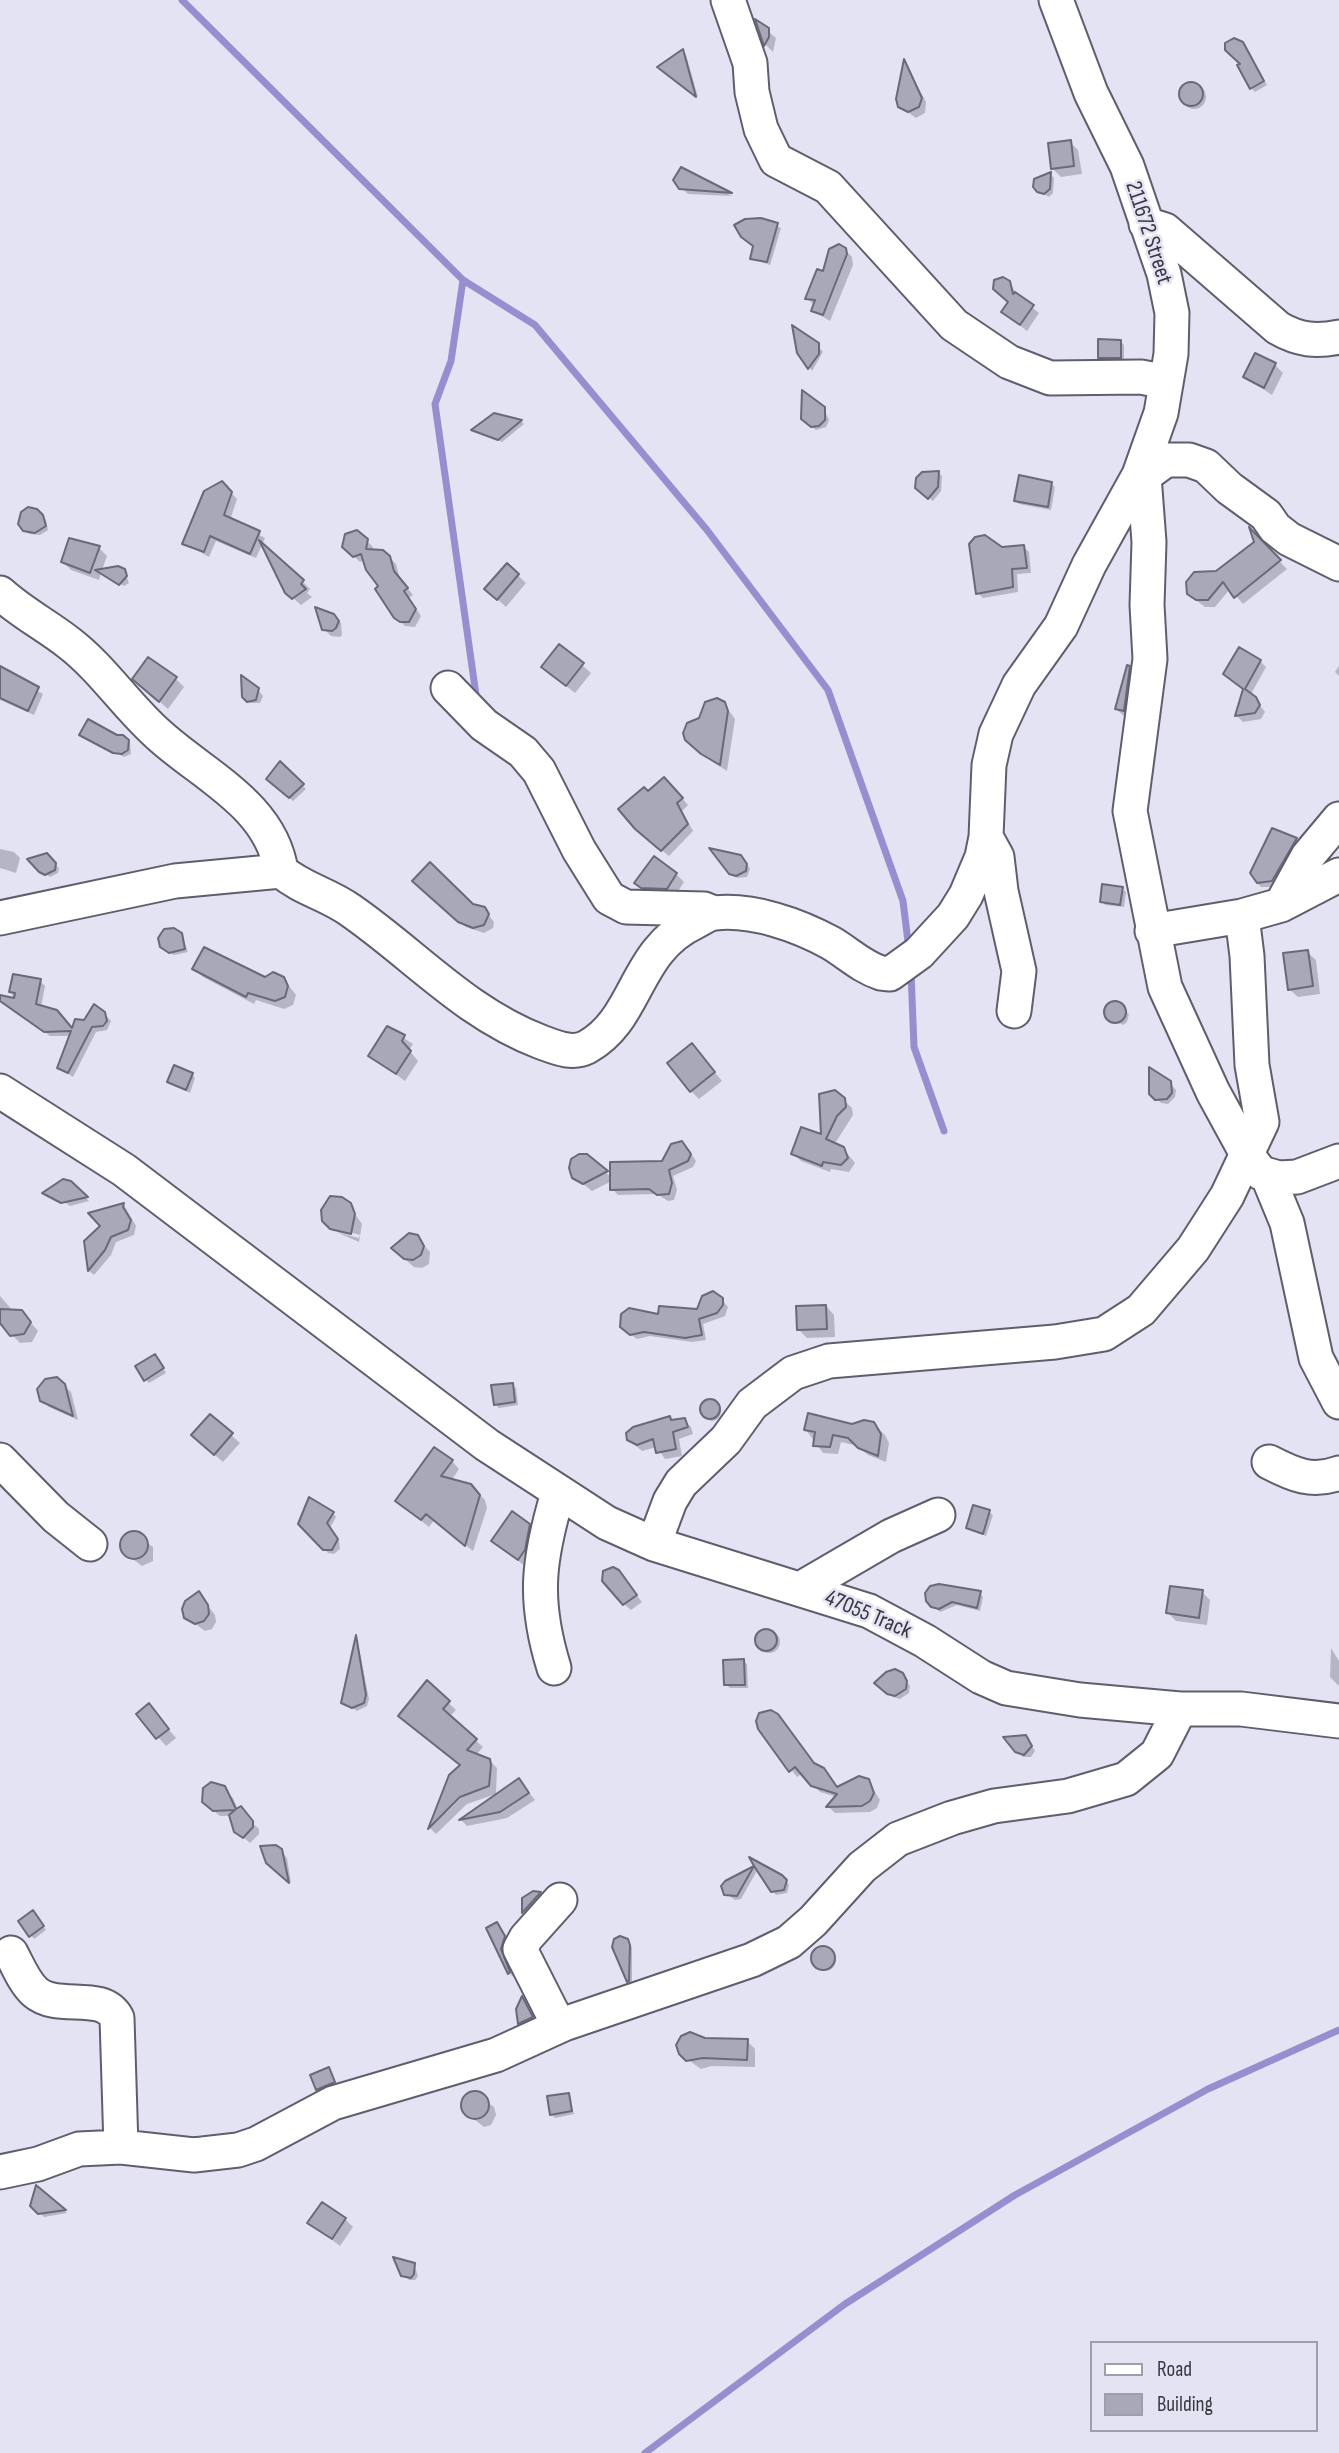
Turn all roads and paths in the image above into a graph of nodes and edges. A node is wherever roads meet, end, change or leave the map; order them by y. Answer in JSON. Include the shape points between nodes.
{"nodes":[{"id":1,"x":728,"y":0,"type":"edge"},
{"id":2,"x":1056,"y":0,"type":"edge"},
{"id":3,"x":1146,"y":224,"type":"junction"},
{"id":4,"x":1339,"y":337,"type":"edge"},
{"id":5,"x":1166,"y":382,"type":"junction"},
{"id":6,"x":1142,"y":475,"type":"junction"},
{"id":7,"x":1339,"y":564,"type":"edge"},
{"id":8,"x":0,"y":593,"type":"edge"},
{"id":9,"x":449,"y":688,"type":"dead end"},
{"id":10,"x":1339,"y":819,"type":"edge"},
{"id":11,"x":986,"y":837,"type":"junction"},
{"id":12,"x":281,"y":871,"type":"junction"},
{"id":13,"x":1339,"y":874,"type":"edge"},
{"id":14,"x":1281,"y":905,"type":"junction"},
{"id":15,"x":714,"y":913,"type":"junction"},
{"id":16,"x":1242,"y":916,"type":"junction"},
{"id":17,"x":0,"y":918,"type":"edge"},
{"id":18,"x":1152,"y":932,"type":"junction"},
{"id":19,"x":1014,"y":1011,"type":"dead end"},
{"id":20,"x":0,"y":1091,"type":"edge"},
{"id":21,"x":1339,"y":1161,"type":"edge"},
{"id":22,"x":1258,"y":1166,"type":"junction"},
{"id":23,"x":1339,"y":1402,"type":"edge"},
{"id":24,"x":0,"y":1460,"type":"edge"},
{"id":25,"x":1269,"y":1462,"type":"dead end"},
{"id":26,"x":1339,"y":1473,"type":"edge"},
{"id":27,"x":558,"y":1493,"type":"junction"},
{"id":28,"x":938,"y":1515,"type":"dead end"},
{"id":29,"x":90,"y":1544,"type":"dead end"},
{"id":30,"x":654,"y":1544,"type":"junction"},
{"id":31,"x":858,"y":1554,"type":"junction"},
{"id":32,"x":800,"y":1589,"type":"junction"},
{"id":33,"x":862,"y":1608,"type":"junction"},
{"id":34,"x":554,"y":1668,"type":"dead end"},
{"id":35,"x":1180,"y":1709,"type":"junction"},
{"id":36,"x":1339,"y":1721,"type":"edge"},
{"id":37,"x":560,"y":1900,"type":"dead end"},
{"id":38,"x":11,"y":1953,"type":"dead end"},
{"id":39,"x":559,"y":2026,"type":"junction"},
{"id":40,"x":121,"y":2147,"type":"junction"},
{"id":41,"x":0,"y":2172,"type":"edge"}],
"edges":[{"from":1,"to":5,"type":"street","via":[[750,63],[761,129],[775,159],[828,187],[954,325],[1009,362],[1050,378],[1140,377]]},
{"from":2,"to":3,"type":"street","name":"211672 Street","via":[[1091,93],[1127,166]]},
{"from":3,"to":4,"type":"street","via":[[1165,229],[1278,328],[1309,340]]},
{"from":3,"to":5,"type":"street","name":"211672 Street","via":[[1172,313]]},
{"from":5,"to":6,"type":"street","name":"211672 Street"},
{"from":6,"to":7,"type":"street","via":[[1166,460],[1206,466],[1289,539]]},
{"from":6,"to":11,"type":"street","via":[[1088,565],[1061,626],[1019,685],[996,734],[989,765]]},
{"from":6,"to":18,"type":"street","via":[[1149,542],[1150,659],[1130,811]]},
{"from":8,"to":12,"type":"street","via":[[20,612],[70,643],[158,734],[253,813],[278,853]]},
{"from":9,"to":15,"type":"street","via":[[539,771],[609,898],[626,907],[697,908]]},
{"from":10,"to":14,"type":"street","via":[[1308,856]]},
{"from":11,"to":15,"type":"street","via":[[977,870],[953,916],[919,953],[890,974],[871,970],[829,942],[772,919],[739,912]]},
{"from":11,"to":19,"type":"street","via":[[997,857],[1019,971]]},
{"from":12,"to":15,"type":"street","via":[[299,886],[347,908],[491,1019],[574,1051],[585,1048],[609,1026],[660,945],[678,930]]},
{"from":12,"to":17,"type":"street","via":[[175,881]]},
{"from":13,"to":14,"type":"street"},
{"from":14,"to":16,"type":"street"},
{"from":16,"to":18,"type":"street"},
{"from":16,"to":22,"type":"street","via":[[1252,1065],[1262,1122]]},
{"from":18,"to":22,"type":"street","via":[[1179,1022]]},
{"from":20,"to":27,"type":"street","name":"47055 Track","via":[[124,1170],[430,1403]]},
{"from":21,"to":22,"type":"street","via":[[1297,1177]]},
{"from":22,"to":23,"type":"street","via":[[1287,1223],[1316,1358]]},
{"from":22,"to":30,"type":"street","via":[[1227,1196],[1193,1249],[1128,1321],[1104,1335],[829,1361],[793,1373],[752,1404],[726,1440],[681,1482]]},
{"from":24,"to":29,"type":"street"},
{"from":25,"to":26,"type":"street","via":[[1299,1477]]},
{"from":27,"to":30,"type":"street","name":"47055 Track","via":[[607,1523]]},
{"from":27,"to":34,"type":"street","via":[[545,1536],[539,1607]]},
{"from":28,"to":31,"type":"street"},
{"from":30,"to":32,"type":"street","name":"47055 Track"},
{"from":31,"to":32,"type":"street"},
{"from":31,"to":33,"type":"street"},
{"from":32,"to":33,"type":"street","name":"47055 Track"},
{"from":33,"to":35,"type":"street","name":"47055 Track","via":[[1006,1688]]},
{"from":35,"to":36,"type":"street","name":"47055 Track","via":[[1241,1709]]},
{"from":35,"to":39,"type":"street","via":[[1157,1754],[1126,1779],[1068,1796],[994,1806],[915,1832],[877,1853],[789,1942],[751,1960]]},
{"from":37,"to":39,"type":"street","via":[[520,1950]]},
{"from":38,"to":40,"type":"street","via":[[37,1993],[55,2002],[97,2004],[114,2012]]},
{"from":39,"to":40,"type":"street","via":[[496,2055],[333,2103],[238,2150],[194,2155]]},
{"from":40,"to":41,"type":"street","via":[[79,2149]]}]}
